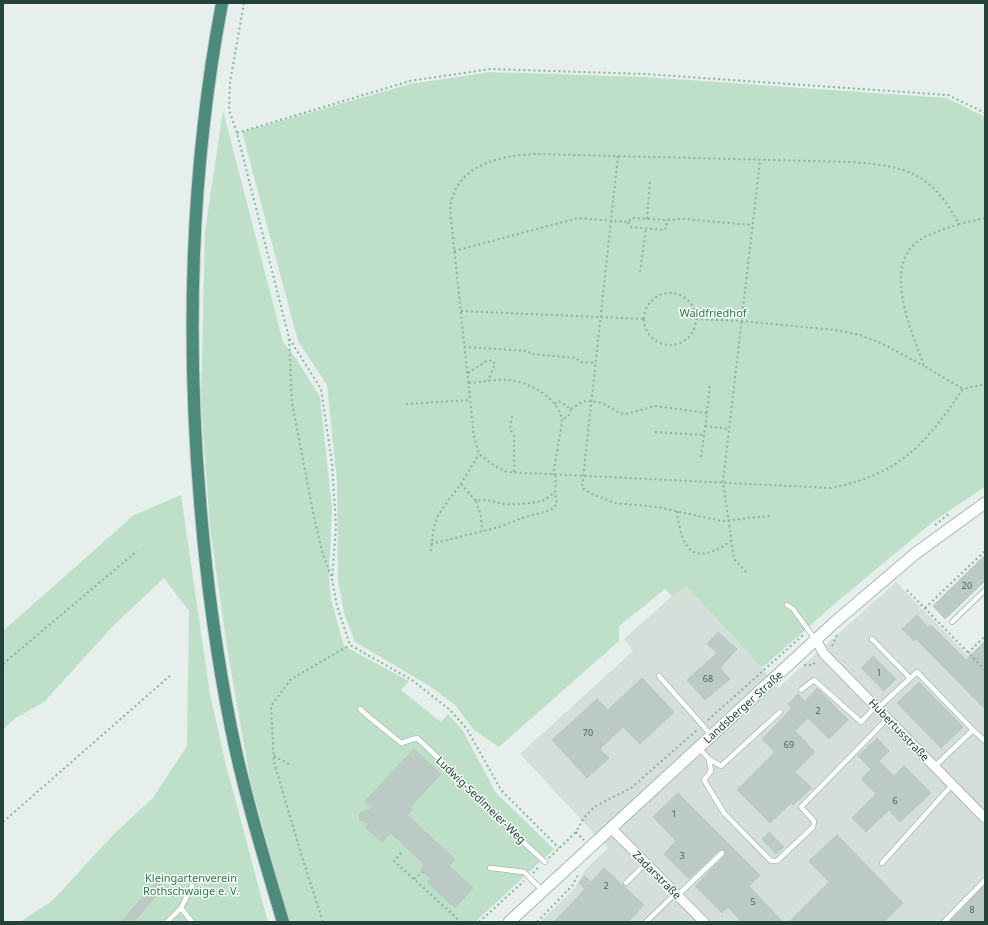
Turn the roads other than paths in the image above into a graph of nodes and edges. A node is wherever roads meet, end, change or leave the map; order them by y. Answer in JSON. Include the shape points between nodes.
{"nodes":[{"id":1,"x":222,"y":3,"type":"edge"},
{"id":2,"x":985,"y":503,"type":"edge"},
{"id":3,"x":985,"y":590,"type":"edge"},
{"id":4,"x":787,"y":605,"type":"dead end"},
{"id":5,"x":952,"y":622,"type":"dead end"},
{"id":6,"x":872,"y":639,"type":"dead end"},
{"id":7,"x":816,"y":640,"type":"junction"},
{"id":8,"x":660,"y":676,"type":"dead end"},
{"id":9,"x":910,"y":678,"type":"junction"},
{"id":10,"x":800,"y":690,"type":"dead end"},
{"id":11,"x":878,"y":707,"type":"junction"},
{"id":12,"x":360,"y":709,"type":"dead end"},
{"id":13,"x":780,"y":712,"type":"dead end"},
{"id":14,"x":888,"y":718,"type":"junction"},
{"id":15,"x":973,"y":730,"type":"junction"},
{"id":16,"x":712,"y":736,"type":"junction"},
{"id":17,"x":985,"y":741,"type":"edge"},
{"id":18,"x":699,"y":748,"type":"junction"},
{"id":19,"x":709,"y":759,"type":"junction"},
{"id":20,"x":935,"y":766,"type":"junction"},
{"id":21,"x":952,"y":785,"type":"junction"},
{"id":22,"x":985,"y":804,"type":"edge"},
{"id":23,"x":978,"y":810,"type":"junction"},
{"id":24,"x":985,"y":818,"type":"edge"},
{"id":25,"x":611,"y":828,"type":"junction"},
{"id":26,"x":722,"y":853,"type":"dead end"},
{"id":27,"x":545,"y":862,"type":"dead end"},
{"id":28,"x":882,"y":863,"type":"dead end"},
{"id":29,"x":646,"y":864,"type":"junction"},
{"id":30,"x":490,"y":868,"type":"dead end"},
{"id":31,"x":985,"y":880,"type":"edge"},
{"id":32,"x":626,"y":883,"type":"dead end"},
{"id":33,"x":192,"y":886,"type":"dead end"},
{"id":34,"x":542,"y":891,"type":"junction"},
{"id":35,"x":677,"y":894,"type":"junction"},
{"id":36,"x":181,"y":908,"type":"junction"},
{"id":37,"x":167,"y":922,"type":"edge"},
{"id":38,"x":192,"y":922,"type":"edge"},
{"id":39,"x":283,"y":922,"type":"edge"},
{"id":40,"x":509,"y":922,"type":"edge"},
{"id":41,"x":646,"y":922,"type":"edge"},
{"id":42,"x":704,"y":922,"type":"edge"},
{"id":43,"x":944,"y":922,"type":"edge"}],
"edges":[{"from":1,"to":39,"type":"highway","via":[[210,74],[195,234],[192,314],[194,424],[213,628],[231,729]]},
{"from":2,"to":7,"type":"street","name":"Landsberger Straße","via":[[941,533]]},
{"from":3,"to":5,"type":"lane"},
{"from":4,"to":7,"type":"lane","via":[[793,609]]},
{"from":6,"to":9,"type":"lane"},
{"from":7,"to":11,"type":"street","name":"Hubertusstraße","via":[[824,654]]},
{"from":7,"to":16,"type":"street","name":"Landsberger Straße"},
{"from":8,"to":16,"type":"lane"},
{"from":9,"to":11,"type":"lane"},
{"from":9,"to":15,"type":"lane","via":[[917,672]]},
{"from":10,"to":11,"type":"lane","via":[[814,680],[861,722]]},
{"from":11,"to":14,"type":"street","name":"Hubertusstraße"},
{"from":12,"to":27,"type":"lane","name":"Ludwig-Sedlmeier-Weg","via":[[401,743],[417,738]]},
{"from":13,"to":19,"type":"lane","via":[[721,766]]},
{"from":14,"to":19,"type":"lane","via":[[802,807],[814,821],[813,827],[777,861],[771,861],[724,813],[704,780],[711,771]]},
{"from":14,"to":20,"type":"street","name":"Hubertusstraße"},
{"from":15,"to":17,"type":"lane"},
{"from":15,"to":20,"type":"lane"},
{"from":16,"to":18,"type":"street","name":"Landsberger Straße"},
{"from":18,"to":19,"type":"lane"},
{"from":18,"to":25,"type":"street","name":"Landsberger Straße"},
{"from":20,"to":21,"type":"street","name":"Hubertusstraße"},
{"from":21,"to":23,"type":"street","name":"Hubertusstraße"},
{"from":21,"to":28,"type":"lane"},
{"from":22,"to":23,"type":"street"},
{"from":23,"to":24,"type":"street","name":"Hubertusstraße"},
{"from":25,"to":29,"type":"street","name":"Zadarstraße"},
{"from":25,"to":34,"type":"street","name":"Landsberger Straße"},
{"from":26,"to":35,"type":"lane"},
{"from":29,"to":32,"type":"lane"},
{"from":29,"to":35,"type":"street","name":"Zadarstraße"},
{"from":30,"to":34,"type":"lane","via":[[516,870],[529,876]]},
{"from":31,"to":43,"type":"lane"},
{"from":33,"to":36,"type":"lane"},
{"from":34,"to":40,"type":"street","name":"Landsberger Straße"},
{"from":35,"to":41,"type":"lane"},
{"from":35,"to":42,"type":"street","name":"Zadarstraße"},
{"from":36,"to":37,"type":"lane"},
{"from":36,"to":38,"type":"lane"}]}
